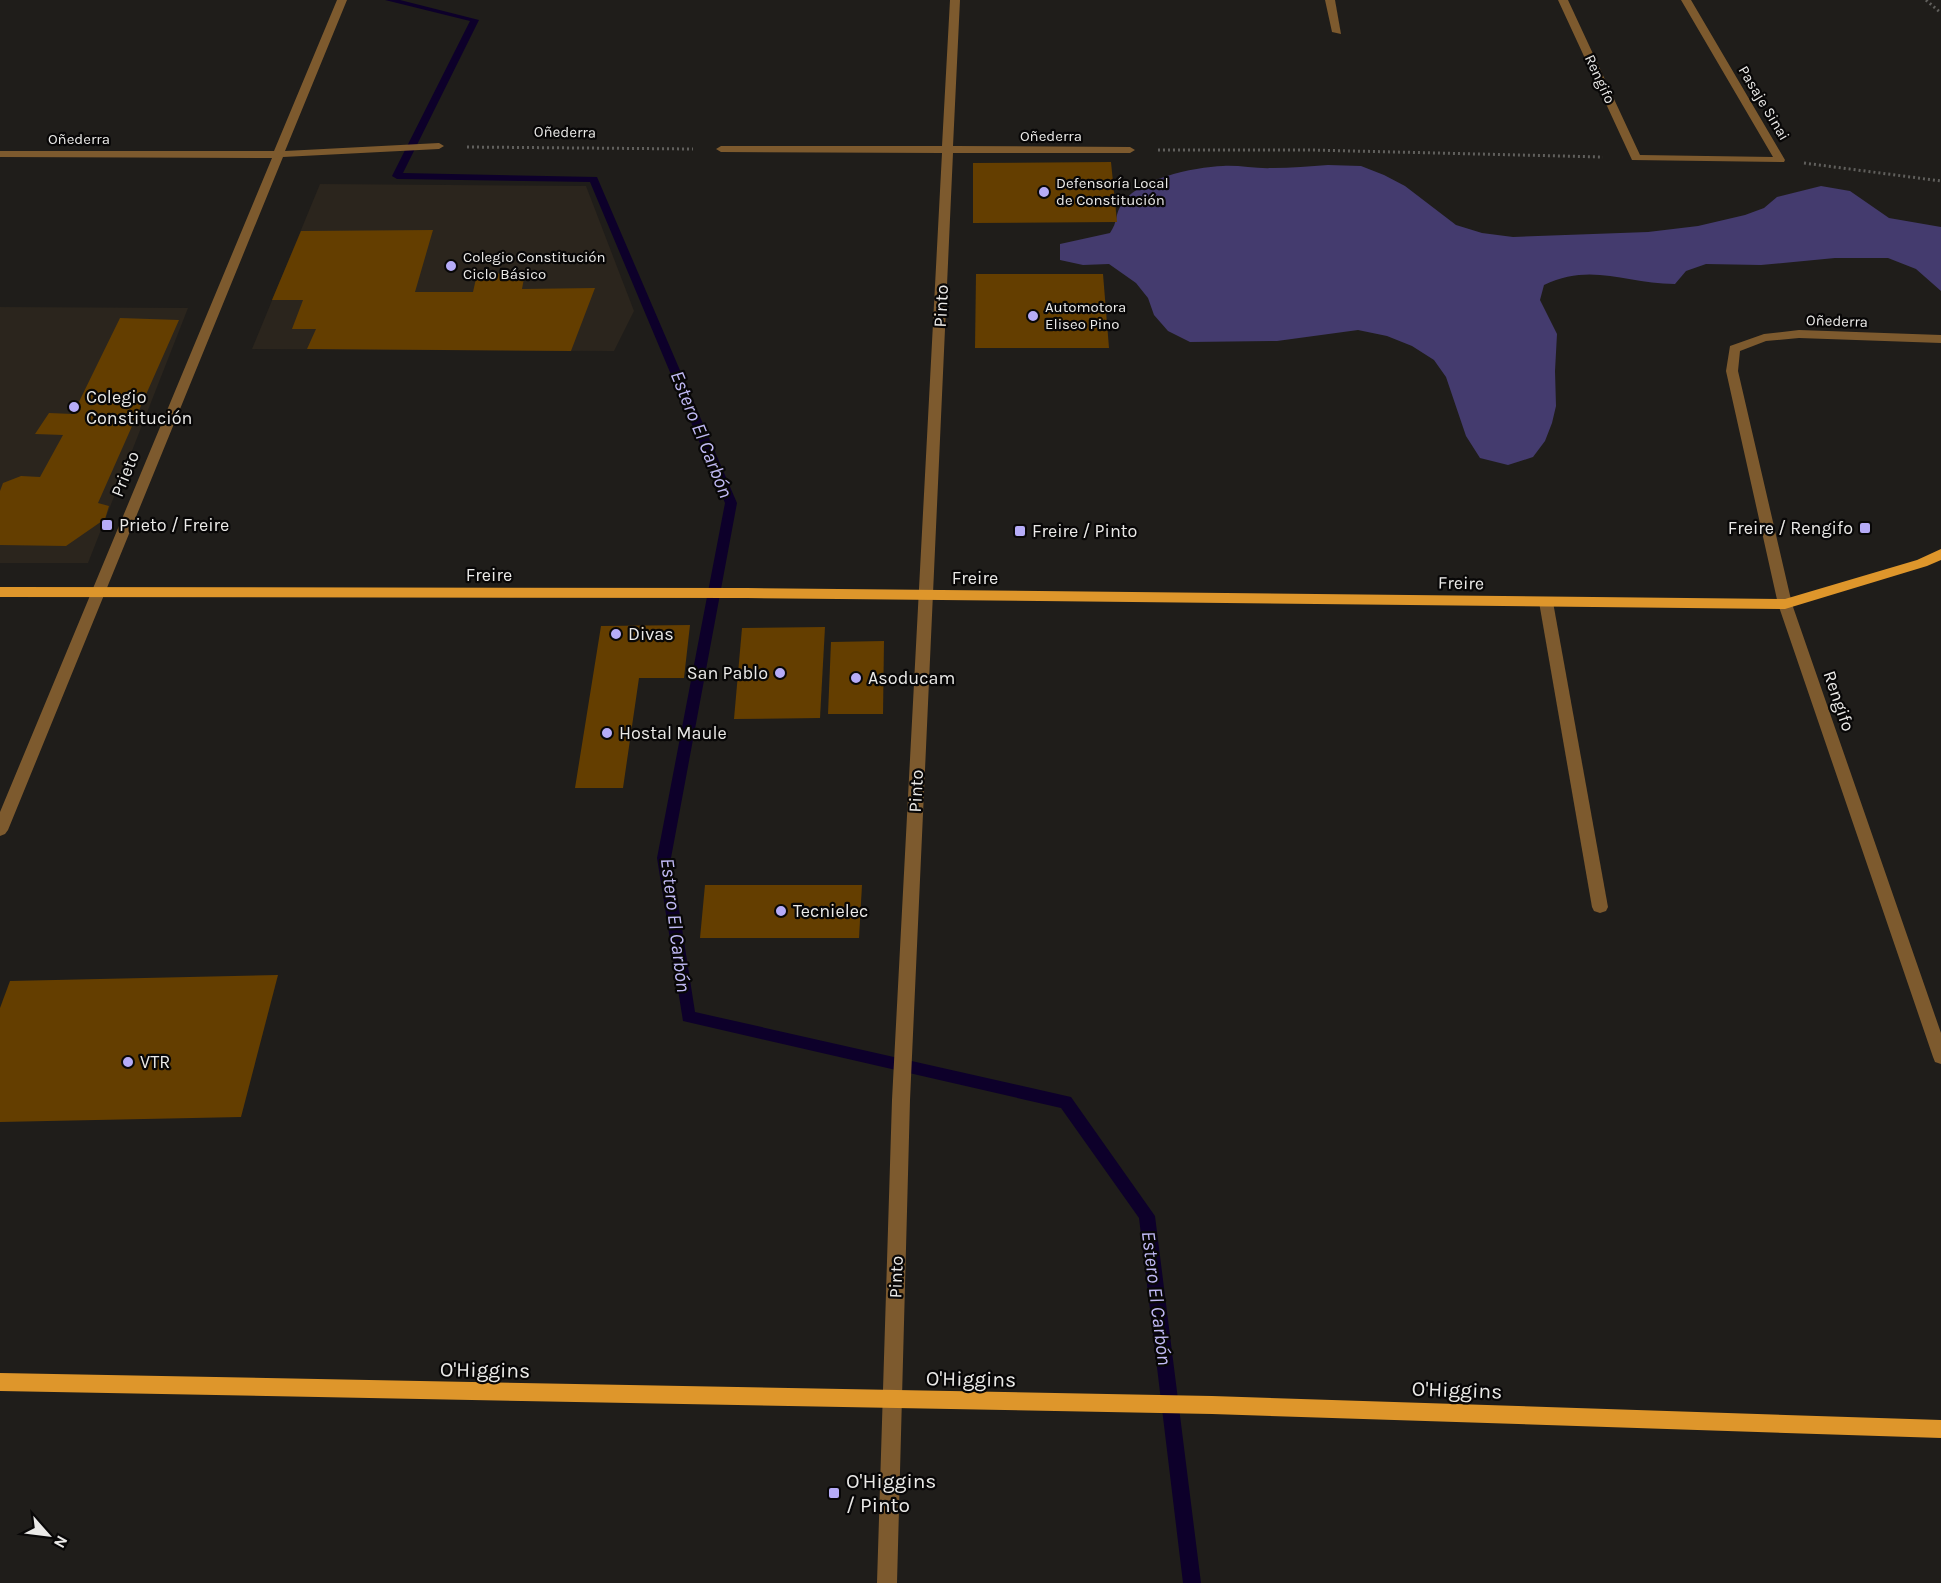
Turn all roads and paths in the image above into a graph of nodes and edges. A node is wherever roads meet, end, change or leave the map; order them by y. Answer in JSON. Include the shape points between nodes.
{"nodes":[{"id":1,"x":955,"y":0,"type":"edge"},
{"id":2,"x":1330,"y":0,"type":"edge"},
{"id":3,"x":1563,"y":0,"type":"edge"},
{"id":4,"x":1686,"y":0,"type":"edge"},
{"id":5,"x":1926,"y":0,"type":"edge"},
{"id":6,"x":341,"y":4,"type":"edge"},
{"id":7,"x":1941,"y":13,"type":"edge"},
{"id":8,"x":1337,"y":32,"type":"dead end"},
{"id":9,"x":439,"y":146,"type":"joint"},
{"id":10,"x":721,"y":149,"type":"joint"},
{"id":11,"x":1130,"y":150,"type":"joint"},
{"id":12,"x":949,"y":151,"type":"junction"},
{"id":13,"x":0,"y":154,"type":"edge"},
{"id":14,"x":278,"y":154,"type":"junction"},
{"id":15,"x":1636,"y":158,"type":"junction"},
{"id":16,"x":1780,"y":160,"type":"junction"},
{"id":17,"x":1941,"y":181,"type":"edge"},
{"id":18,"x":1941,"y":339,"type":"edge"},
{"id":19,"x":1734,"y":349,"type":"joint"},
{"id":20,"x":1941,"y":554,"type":"edge"},
{"id":21,"x":0,"y":592,"type":"edge"},
{"id":22,"x":97,"y":594,"type":"junction"},
{"id":23,"x":926,"y":596,"type":"junction"},
{"id":24,"x":1546,"y":602,"type":"junction"},
{"id":25,"x":1785,"y":604,"type":"junction"},
{"id":26,"x":0,"y":830,"type":"edge"},
{"id":27,"x":1600,"y":908,"type":"dead end"},
{"id":28,"x":1941,"y":1057,"type":"edge"},
{"id":29,"x":0,"y":1382,"type":"edge"},
{"id":30,"x":892,"y":1400,"type":"junction"},
{"id":31,"x":1941,"y":1429,"type":"edge"},
{"id":32,"x":886,"y":1583,"type":"edge"}],
"edges":[{"from":1,"to":12,"type":"street","name":"Pinto"},
{"from":2,"to":8,"type":"street"},
{"from":3,"to":15,"type":"street","name":"Rengifo"},
{"from":4,"to":16,"type":"street","name":"Pasaje Sinai"},
{"from":5,"to":7,"type":"path"},
{"from":6,"to":14,"type":"street","name":"Prieto"},
{"from":9,"to":10,"type":"path","name":"Oñederra"},
{"from":9,"to":14,"type":"street","name":"Oñederra"},
{"from":10,"to":12,"type":"street","name":"Oñederra"},
{"from":11,"to":12,"type":"street","name":"Oñederra"},
{"from":11,"to":15,"type":"path","via":[[1323,150]]},
{"from":12,"to":23,"type":"street","name":"Pinto"},
{"from":13,"to":14,"type":"street","name":"Oñederra"},
{"from":14,"to":22,"type":"street","name":"Prieto"},
{"from":15,"to":16,"type":"street","name":"Pasaje Sinai"},
{"from":16,"to":17,"type":"path"},
{"from":18,"to":19,"type":"street","name":"Oñederra","via":[[1799,334],[1764,338]]},
{"from":19,"to":25,"type":"street","name":"Rengifo","via":[[1732,371]]},
{"from":20,"to":25,"type":"main road","name":"Freire"},
{"from":21,"to":22,"type":"main road","name":"Freire"},
{"from":22,"to":23,"type":"main road","name":"Freire"},
{"from":22,"to":26,"type":"street","name":"Prieto"},
{"from":23,"to":24,"type":"main road","name":"Freire"},
{"from":23,"to":30,"type":"street","name":"Pinto","via":[[901,1100]]},
{"from":24,"to":25,"type":"main road","name":"Freire"},
{"from":24,"to":27,"type":"street"},
{"from":25,"to":28,"type":"street","name":"Rengifo"},
{"from":29,"to":30,"type":"main road","name":"O'Higgins"},
{"from":30,"to":31,"type":"main road","name":"O'Higgins","via":[[1212,1405]]},
{"from":30,"to":32,"type":"street","name":"Pinto"}]}
